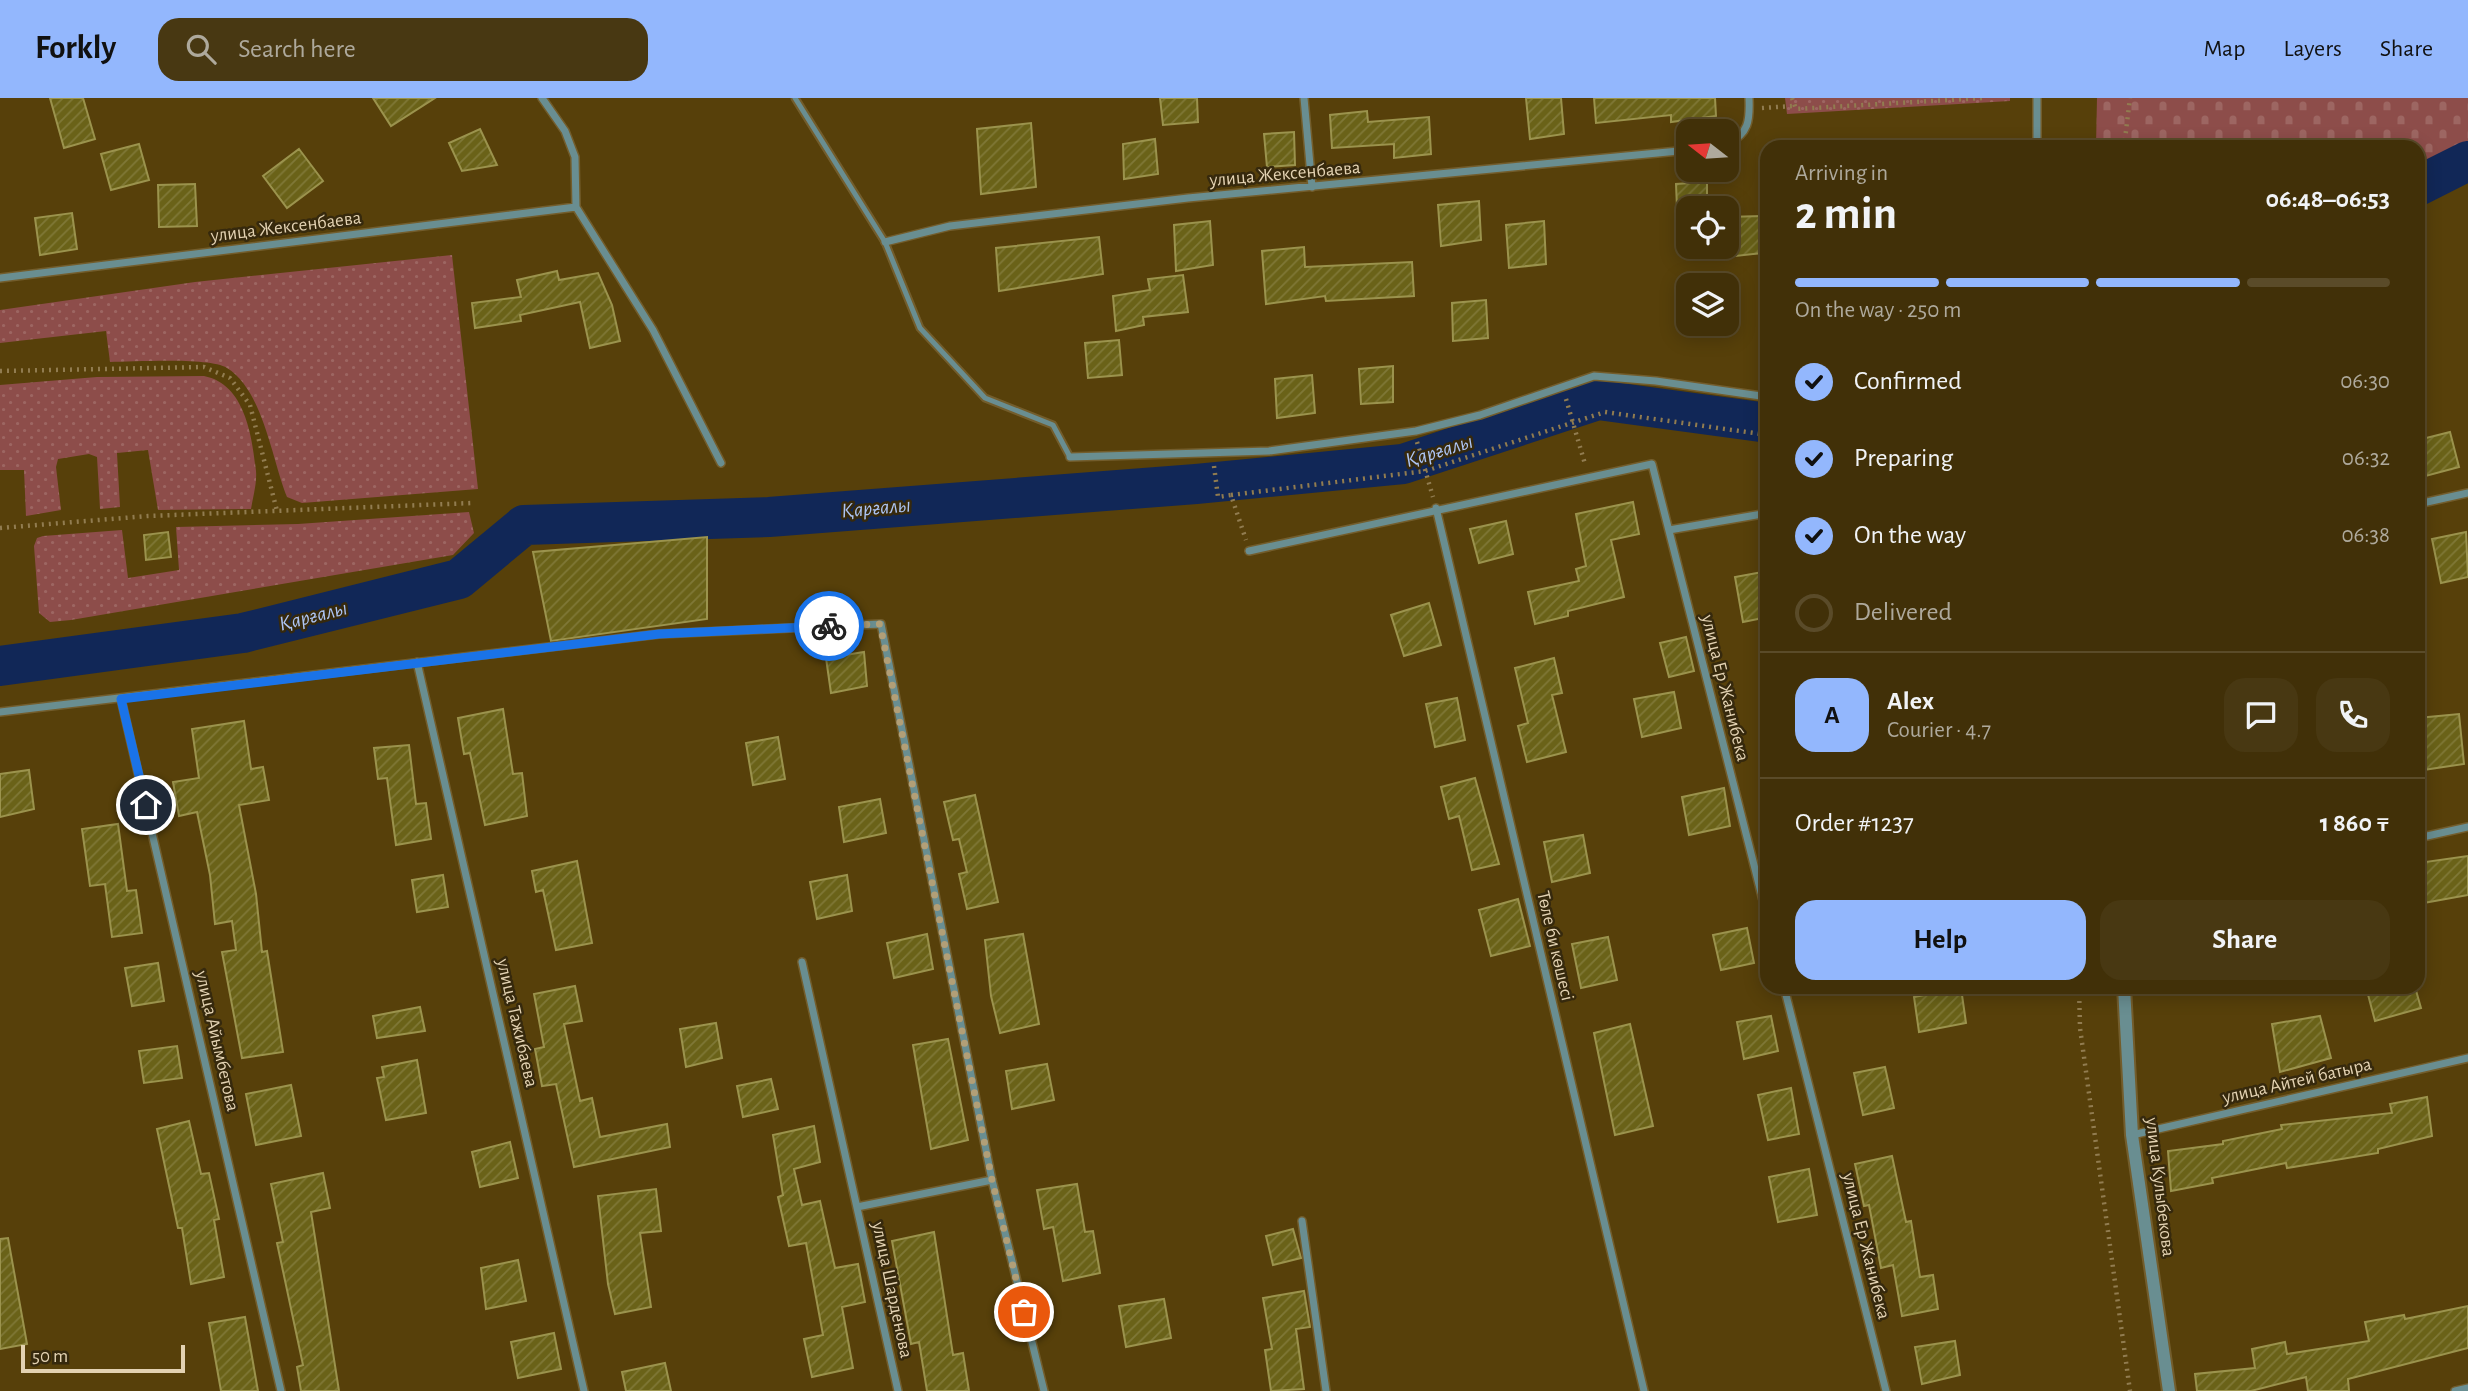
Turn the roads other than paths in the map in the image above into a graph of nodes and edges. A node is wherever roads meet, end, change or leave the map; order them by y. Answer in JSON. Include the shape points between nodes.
{"nodes":[{"id":1,"x":542,"y":98,"type":"edge"},
{"id":2,"x":795,"y":98,"type":"edge"},
{"id":3,"x":1304,"y":98,"type":"edge"},
{"id":4,"x":1749,"y":98,"type":"edge"},
{"id":5,"x":2037,"y":98,"type":"edge"},
{"id":6,"x":1740,"y":138,"type":"edge"},
{"id":7,"x":2037,"y":140,"type":"edge"},
{"id":8,"x":1676,"y":151,"type":"edge"},
{"id":9,"x":1312,"y":187,"type":"junction"},
{"id":10,"x":576,"y":207,"type":"junction"},
{"id":11,"x":885,"y":242,"type":"junction"},
{"id":12,"x":0,"y":278,"type":"edge"},
{"id":13,"x":1760,"y":396,"type":"edge"},
{"id":14,"x":1070,"y":457,"type":"joint"},
{"id":15,"x":720,"y":463,"type":"dead end"},
{"id":16,"x":2468,"y":493,"type":"edge"},
{"id":17,"x":2425,"y":502,"type":"edge"},
{"id":18,"x":1436,"y":508,"type":"junction"},
{"id":19,"x":1760,"y":514,"type":"edge"},
{"id":20,"x":1669,"y":530,"type":"junction"},
{"id":21,"x":1249,"y":551,"type":"road end"},
{"id":22,"x":418,"y":662,"type":"junction"},
{"id":23,"x":121,"y":699,"type":"junction"},
{"id":24,"x":0,"y":712,"type":"edge"},
{"id":25,"x":2468,"y":827,"type":"edge"},
{"id":26,"x":2425,"y":836,"type":"edge"},
{"id":27,"x":1760,"y":888,"type":"edge"},
{"id":28,"x":802,"y":962,"type":"dead end"},
{"id":29,"x":1786,"y":994,"type":"edge"},
{"id":30,"x":2124,"y":994,"type":"edge"},
{"id":31,"x":2468,"y":1058,"type":"edge"},
{"id":32,"x":2132,"y":1135,"type":"junction"},
{"id":33,"x":992,"y":1180,"type":"junction"},
{"id":34,"x":857,"y":1207,"type":"junction"},
{"id":35,"x":1301,"y":1221,"type":"dead end"},
{"id":36,"x":2468,"y":1388,"type":"edge"},
{"id":37,"x":281,"y":1391,"type":"edge"},
{"id":38,"x":584,"y":1391,"type":"edge"},
{"id":39,"x":898,"y":1391,"type":"edge"},
{"id":40,"x":1044,"y":1391,"type":"edge"},
{"id":41,"x":1326,"y":1391,"type":"edge"},
{"id":42,"x":1644,"y":1391,"type":"edge"},
{"id":43,"x":1886,"y":1391,"type":"edge"},
{"id":44,"x":2169,"y":1391,"type":"edge"},
{"id":45,"x":2455,"y":1391,"type":"edge"}],
"edges":[{"from":1,"to":10,"type":"street","via":[[565,131],[575,157]]},
{"from":2,"to":11,"type":"lane"},
{"from":3,"to":9,"type":"street"},
{"from":4,"to":6,"type":"street","via":[[1750,121]]},
{"from":5,"to":7,"type":"street"},
{"from":8,"to":9,"type":"street","name":"улица Жексенбаева"},
{"from":9,"to":11,"type":"street","name":"улица Жексенбаева","via":[[950,226]]},
{"from":10,"to":12,"type":"street","name":"улица Жексенбаева"},
{"from":10,"to":15,"type":"street","via":[[653,330]]},
{"from":11,"to":14,"type":"lane","via":[[920,328],[985,398],[1053,425]]},
{"from":13,"to":14,"type":"street","via":[[1594,376],[1480,415],[1416,431],[1269,451]]},
{"from":16,"to":17,"type":"street"},
{"from":18,"to":20,"type":"street","name":"улица Ер Жанибека","via":[[1652,464]]},
{"from":18,"to":21,"type":"street"},
{"from":18,"to":42,"type":"street","name":"Төле би көшесі"},
{"from":19,"to":20,"type":"street"},
{"from":20,"to":27,"type":"street","name":"улица Ер Жанибека"},
{"from":22,"to":23,"type":"street"},
{"from":22,"to":33,"type":"street","via":[[659,634],[880,624]]},
{"from":22,"to":38,"type":"street","name":"улица Тажибаева"},
{"from":23,"to":24,"type":"street"},
{"from":23,"to":37,"type":"street","name":"улица Айымбетова"},
{"from":25,"to":26,"type":"street"},
{"from":28,"to":34,"type":"street"},
{"from":29,"to":43,"type":"street","name":"улица Ер Жанибека"},
{"from":30,"to":32,"type":"street","name":"улица Кулыбекова"},
{"from":31,"to":32,"type":"street","name":"улица Айтей батыра"},
{"from":32,"to":44,"type":"street","name":"улица Кулыбекова"},
{"from":33,"to":34,"type":"street","name":"улица Шарденова"},
{"from":33,"to":40,"type":"street"},
{"from":34,"to":39,"type":"street","name":"улица Шарденова"},
{"from":35,"to":41,"type":"street"},
{"from":36,"to":45,"type":"street"}]}
